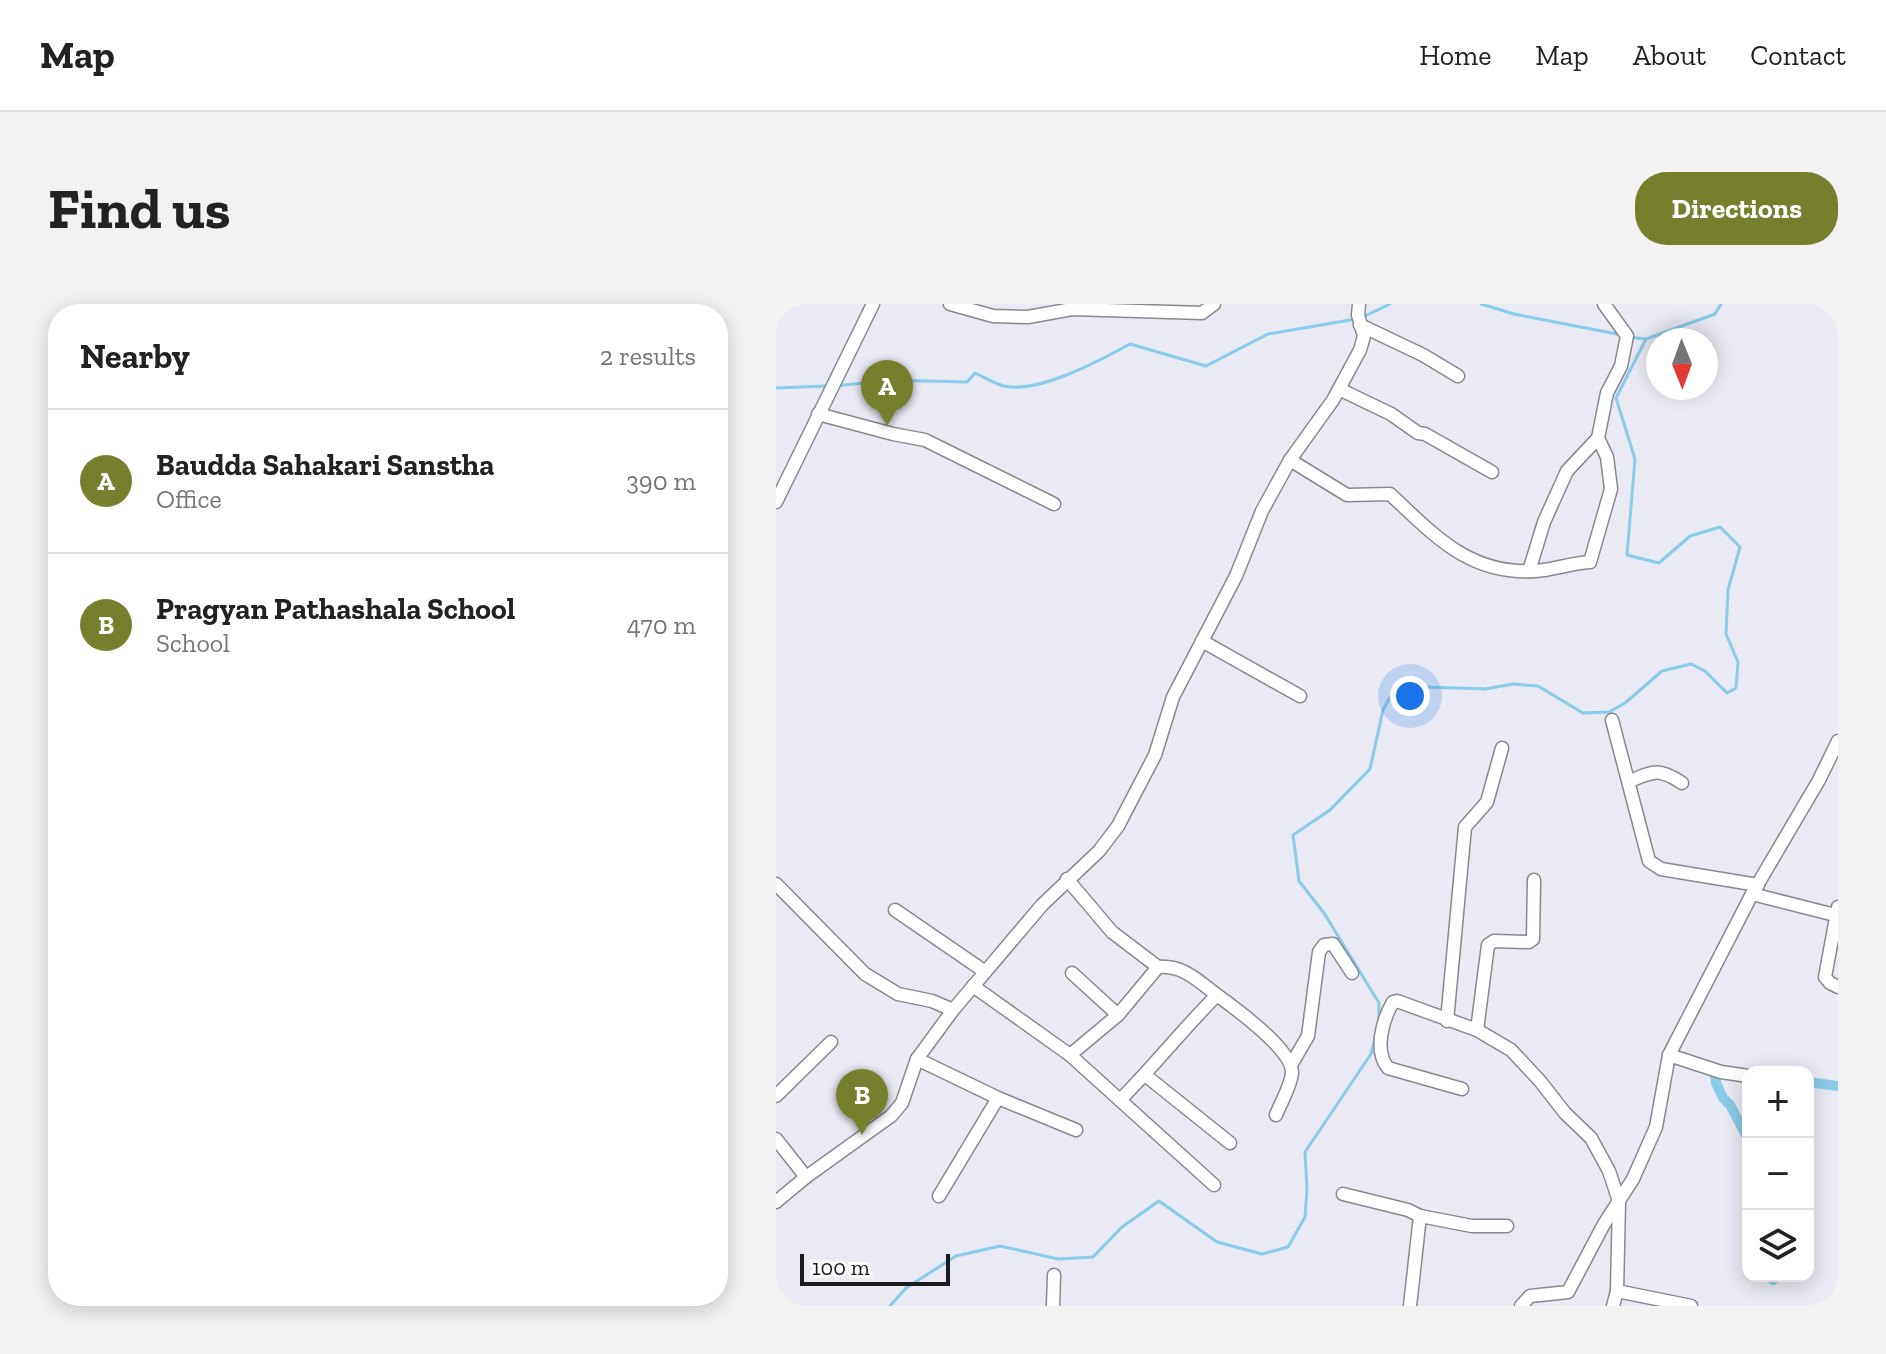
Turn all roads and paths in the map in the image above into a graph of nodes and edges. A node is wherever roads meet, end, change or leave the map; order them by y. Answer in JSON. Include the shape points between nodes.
{"nodes":[{"id":1,"x":873,"y":304,"type":"edge"},
{"id":2,"x":950,"y":304,"type":"edge"},
{"id":3,"x":1214,"y":304,"type":"edge"},
{"id":4,"x":1604,"y":304,"type":"edge"},
{"id":5,"x":1359,"y":315,"type":"edge"},
{"id":6,"x":1458,"y":376,"type":"dead end"},
{"id":7,"x":1339,"y":389,"type":"junction"},
{"id":8,"x":818,"y":414,"type":"junction"},
{"id":9,"x":1598,"y":438,"type":"junction"},
{"id":10,"x":1290,"y":460,"type":"junction"},
{"id":11,"x":1492,"y":472,"type":"dead end"},
{"id":12,"x":776,"y":502,"type":"edge"},
{"id":13,"x":1054,"y":504,"type":"dead end"},
{"id":14,"x":1529,"y":571,"type":"junction"},
{"id":15,"x":1202,"y":641,"type":"junction"},
{"id":16,"x":1300,"y":696,"type":"dead end"},
{"id":17,"x":1612,"y":720,"type":"dead end"},
{"id":18,"x":1838,"y":741,"type":"edge"},
{"id":19,"x":1502,"y":748,"type":"dead end"},
{"id":20,"x":1630,"y":781,"type":"junction"},
{"id":21,"x":1682,"y":783,"type":"dead end"},
{"id":22,"x":1067,"y":879,"type":"junction"},
{"id":23,"x":1534,"y":880,"type":"dead end"},
{"id":24,"x":776,"y":884,"type":"edge"},
{"id":25,"x":1755,"y":890,"type":"junction"},
{"id":26,"x":895,"y":910,"type":"dead end"},
{"id":27,"x":1837,"y":911,"type":"edge"},
{"id":28,"x":1158,"y":967,"type":"junction"},
{"id":29,"x":984,"y":971,"type":"junction"},
{"id":30,"x":1072,"y":973,"type":"dead end"},
{"id":31,"x":1352,"y":973,"type":"dead end"},
{"id":32,"x":973,"y":986,"type":"junction"},
{"id":33,"x":1838,"y":987,"type":"edge"},
{"id":34,"x":1217,"y":995,"type":"junction"},
{"id":35,"x":953,"y":1010,"type":"junction"},
{"id":36,"x":1118,"y":1015,"type":"junction"},
{"id":37,"x":1447,"y":1021,"type":"junction"},
{"id":38,"x":1477,"y":1030,"type":"junction"},
{"id":39,"x":831,"y":1042,"type":"dead end"},
{"id":40,"x":1070,"y":1055,"type":"junction"},
{"id":41,"x":1669,"y":1055,"type":"junction"},
{"id":42,"x":917,"y":1059,"type":"junction"},
{"id":43,"x":1291,"y":1065,"type":"junction"},
{"id":44,"x":1145,"y":1075,"type":"junction"},
{"id":45,"x":1742,"y":1075,"type":"edge"},
{"id":46,"x":1462,"y":1089,"type":"dead end"},
{"id":47,"x":776,"y":1096,"type":"edge"},
{"id":48,"x":998,"y":1098,"type":"junction"},
{"id":49,"x":1120,"y":1100,"type":"junction"},
{"id":50,"x":1276,"y":1115,"type":"dead end"},
{"id":51,"x":1076,"y":1130,"type":"dead end"},
{"id":52,"x":776,"y":1139,"type":"edge"},
{"id":53,"x":1230,"y":1143,"type":"dead end"},
{"id":54,"x":806,"y":1177,"type":"junction"},
{"id":55,"x":1214,"y":1185,"type":"dead end"},
{"id":56,"x":1343,"y":1194,"type":"dead end"},
{"id":57,"x":939,"y":1196,"type":"dead end"},
{"id":58,"x":1619,"y":1201,"type":"junction"},
{"id":59,"x":776,"y":1202,"type":"edge"},
{"id":60,"x":1420,"y":1216,"type":"junction"},
{"id":61,"x":1507,"y":1226,"type":"dead end"},
{"id":62,"x":1054,"y":1275,"type":"dead end"},
{"id":63,"x":1617,"y":1291,"type":"junction"},
{"id":64,"x":1053,"y":1306,"type":"edge"},
{"id":65,"x":1410,"y":1306,"type":"edge"},
{"id":66,"x":1521,"y":1306,"type":"edge"},
{"id":67,"x":1613,"y":1306,"type":"edge"},
{"id":68,"x":1691,"y":1306,"type":"edge"}],
"edges":[{"from":1,"to":8,"type":"street"},
{"from":2,"to":3,"type":"street","via":[[993,316],[1028,317],[1072,309],[1202,313]]},
{"from":4,"to":9,"type":"street","via":[[1627,336]]},
{"from":5,"to":6,"type":"street"},
{"from":5,"to":7,"type":"street","via":[[1363,342]]},
{"from":7,"to":10,"type":"street"},
{"from":7,"to":11,"type":"street"},
{"from":8,"to":12,"type":"street"},
{"from":8,"to":13,"type":"street","via":[[925,440]]},
{"from":9,"to":14,"type":"street","via":[[1567,471]]},
{"from":9,"to":14,"type":"street","via":[[1607,457],[1611,489],[1590,562]]},
{"from":10,"to":14,"type":"street","via":[[1347,495],[1390,494],[1446,546],[1469,560]]},
{"from":10,"to":15,"type":"street"},
{"from":15,"to":16,"type":"street"},
{"from":15,"to":22,"type":"street","via":[[1173,697],[1155,755],[1118,826]]},
{"from":17,"to":20,"type":"street"},
{"from":18,"to":25,"type":"street"},
{"from":19,"to":37,"type":"street","via":[[1487,802],[1465,827]]},
{"from":20,"to":21,"type":"street","via":[[1657,771]]},
{"from":20,"to":25,"type":"street","via":[[1649,861],[1655,867]]},
{"from":22,"to":28,"type":"street","via":[[1112,932]]},
{"from":22,"to":29,"type":"street"},
{"from":23,"to":38,"type":"street","via":[[1533,939],[1488,945]]},
{"from":24,"to":35,"type":"street","via":[[865,974],[898,994]]},
{"from":25,"to":27,"type":"street","via":[[1767,900]]},
{"from":25,"to":41,"type":"street"},
{"from":26,"to":29,"type":"street"},
{"from":27,"to":33,"type":"street","via":[[1825,977]]},
{"from":28,"to":34,"type":"street","via":[[1173,966]]},
{"from":28,"to":36,"type":"street"},
{"from":29,"to":32,"type":"street"},
{"from":30,"to":36,"type":"street"},
{"from":31,"to":43,"type":"street","via":[[1333,944],[1324,945],[1308,1036]]},
{"from":32,"to":35,"type":"street"},
{"from":32,"to":40,"type":"street"},
{"from":34,"to":43,"type":"street"},
{"from":34,"to":44,"type":"street"},
{"from":35,"to":42,"type":"street"},
{"from":36,"to":40,"type":"street"},
{"from":37,"to":38,"type":"street"},
{"from":37,"to":46,"type":"street","via":[[1393,1002],[1378,1051],[1388,1068]]},
{"from":38,"to":58,"type":"street","via":[[1511,1050],[1591,1138]]},
{"from":39,"to":47,"type":"street"},
{"from":40,"to":49,"type":"street"},
{"from":41,"to":45,"type":"street"},
{"from":41,"to":58,"type":"street","via":[[1656,1127]]},
{"from":42,"to":48,"type":"street"},
{"from":42,"to":54,"type":"street","via":[[902,1103],[891,1116]]},
{"from":43,"to":50,"type":"street","via":[[1292,1077]]},
{"from":44,"to":49,"type":"street"},
{"from":44,"to":53,"type":"street"},
{"from":48,"to":51,"type":"street"},
{"from":48,"to":57,"type":"street"},
{"from":49,"to":55,"type":"street"},
{"from":52,"to":54,"type":"street"},
{"from":54,"to":59,"type":"street"},
{"from":56,"to":60,"type":"street"},
{"from":58,"to":63,"type":"street"},
{"from":58,"to":66,"type":"street","via":[[1568,1292],[1530,1296]]},
{"from":60,"to":61,"type":"street"},
{"from":60,"to":65,"type":"street"},
{"from":62,"to":64,"type":"street"},
{"from":63,"to":67,"type":"street"},
{"from":63,"to":68,"type":"street"}]}
